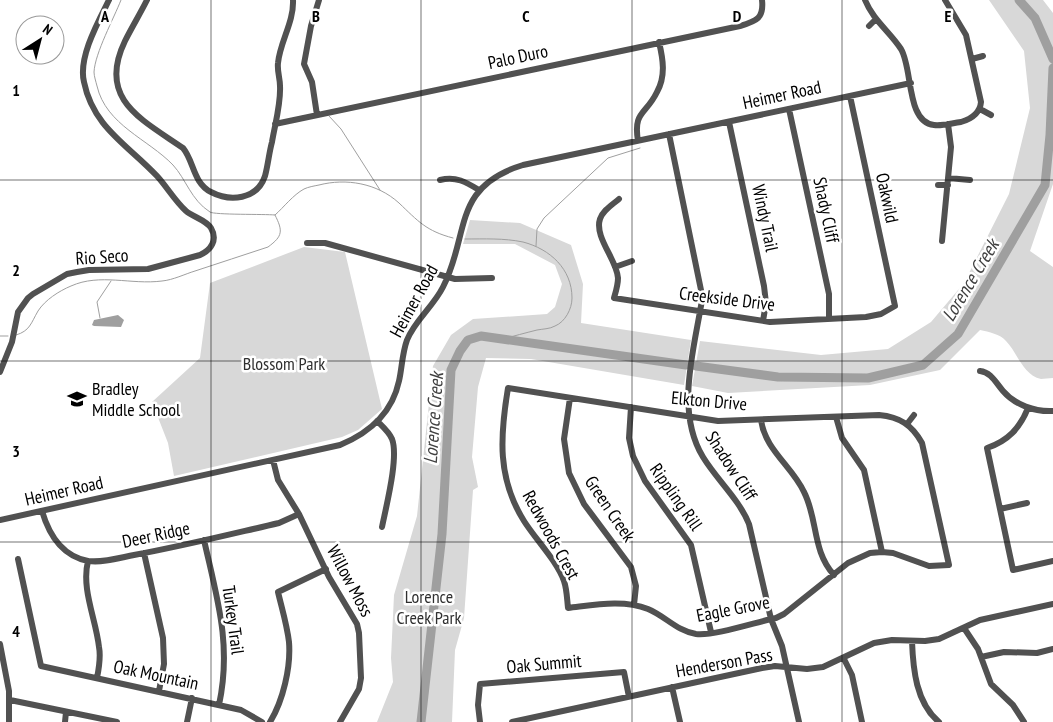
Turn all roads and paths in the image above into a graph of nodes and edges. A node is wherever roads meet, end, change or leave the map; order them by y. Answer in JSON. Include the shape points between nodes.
{"nodes":[{"id":1,"x":109,"y":0,"type":"edge"},
{"id":2,"x":147,"y":0,"type":"edge"},
{"id":3,"x":293,"y":0,"type":"edge"},
{"id":4,"x":319,"y":0,"type":"edge"},
{"id":5,"x":762,"y":0,"type":"edge"},
{"id":6,"x":865,"y":0,"type":"edge"},
{"id":7,"x":945,"y":0,"type":"edge"},
{"id":8,"x":876,"y":19,"type":"junction"},
{"id":9,"x":869,"y":26,"type":"dead end"},
{"id":10,"x":659,"y":42,"type":"junction"},
{"id":11,"x":983,"y":56,"type":"dead end"},
{"id":12,"x":972,"y":59,"type":"junction"},
{"id":13,"x":911,"y":83,"type":"junction"},
{"id":14,"x":850,"y":96,"type":"junction"},
{"id":15,"x":789,"y":109,"type":"junction"},
{"id":16,"x":980,"y":109,"type":"junction"},
{"id":17,"x":316,"y":115,"type":"junction"},
{"id":18,"x":991,"y":115,"type":"dead end"},
{"id":19,"x":729,"y":122,"type":"junction"},
{"id":20,"x":276,"y":124,"type":"junction"},
{"id":21,"x":948,"y":124,"type":"junction"},
{"id":22,"x":669,"y":134,"type":"junction"},
{"id":23,"x":638,"y":141,"type":"junction"},
{"id":24,"x":948,"y":178,"type":"junction"},
{"id":25,"x":440,"y":180,"type":"dead end"},
{"id":26,"x":970,"y":180,"type":"dead end"},
{"id":27,"x":938,"y":185,"type":"dead end"},
{"id":28,"x":948,"y":185,"type":"junction"},
{"id":29,"x":479,"y":190,"type":"junction"},
{"id":30,"x":619,"y":199,"type":"dead end"},
{"id":31,"x":942,"y":241,"type":"dead end"},
{"id":32,"x":307,"y":243,"type":"dead end"},
{"id":33,"x":632,"y":261,"type":"dead end"},
{"id":34,"x":615,"y":268,"type":"junction"},
{"id":35,"x":448,"y":277,"type":"junction"},
{"id":36,"x":492,"y":278,"type":"dead end"},
{"id":37,"x":895,"y":306,"type":"joint"},
{"id":38,"x":700,"y":311,"type":"junction"},
{"id":39,"x":829,"y":318,"type":"junction"},
{"id":40,"x":764,"y":321,"type":"junction"},
{"id":41,"x":980,"y":371,"type":"dead end"},
{"id":42,"x":0,"y":372,"type":"edge"},
{"id":43,"x":508,"y":388,"type":"joint"},
{"id":44,"x":570,"y":398,"type":"junction"},
{"id":45,"x":631,"y":407,"type":"junction"},
{"id":46,"x":1028,"y":408,"type":"junction"},
{"id":47,"x":1053,"y":411,"type":"edge"},
{"id":48,"x":914,"y":415,"type":"dead end"},
{"id":49,"x":688,"y":416,"type":"junction"},
{"id":50,"x":836,"y":417,"type":"junction"},
{"id":51,"x":761,"y":420,"type":"junction"},
{"id":52,"x":377,"y":421,"type":"junction"},
{"id":53,"x":907,"y":424,"type":"junction"},
{"id":54,"x":273,"y":460,"type":"junction"},
{"id":55,"x":1027,"y":503,"type":"dead end"},
{"id":56,"x":1000,"y":509,"type":"junction"},
{"id":57,"x":42,"y":511,"type":"junction"},
{"id":58,"x":299,"y":514,"type":"junction"},
{"id":59,"x":0,"y":520,"type":"edge"},
{"id":60,"x":382,"y":527,"type":"dead end"},
{"id":61,"x":204,"y":540,"type":"junction"},
{"id":62,"x":882,"y":552,"type":"junction"},
{"id":63,"x":144,"y":553,"type":"junction"},
{"id":64,"x":18,"y":559,"type":"dead end"},
{"id":65,"x":88,"y":561,"type":"junction"},
{"id":66,"x":1053,"y":561,"type":"edge"},
{"id":67,"x":326,"y":569,"type":"junction"},
{"id":68,"x":834,"y":575,"type":"junction"},
{"id":69,"x":1053,"y":604,"type":"edge"},
{"id":70,"x":634,"y":605,"type":"junction"},
{"id":71,"x":568,"y":608,"type":"joint"},
{"id":72,"x":771,"y":619,"type":"junction"},
{"id":73,"x":964,"y":628,"type":"junction"},
{"id":74,"x":711,"y":632,"type":"junction"},
{"id":75,"x":912,"y":641,"type":"junction"},
{"id":76,"x":0,"y":644,"type":"edge"},
{"id":77,"x":1053,"y":649,"type":"edge"},
{"id":78,"x":981,"y":657,"type":"junction"},
{"id":79,"x":844,"y":658,"type":"junction"},
{"id":80,"x":786,"y":668,"type":"junction"},
{"id":81,"x":97,"y":678,"type":"junction"},
{"id":82,"x":672,"y":687,"type":"junction"},
{"id":83,"x":159,"y":691,"type":"junction"},
{"id":84,"x":629,"y":697,"type":"junction"},
{"id":85,"x":192,"y":698,"type":"junction"},
{"id":86,"x":10,"y":700,"type":"junction"},
{"id":87,"x":219,"y":704,"type":"junction"},
{"id":88,"x":66,"y":712,"type":"junction"},
{"id":89,"x":521,"y":721,"type":"edge"},
{"id":90,"x":9,"y":722,"type":"edge"},
{"id":91,"x":65,"y":722,"type":"edge"},
{"id":92,"x":117,"y":722,"type":"edge"},
{"id":93,"x":187,"y":722,"type":"edge"},
{"id":94,"x":262,"y":722,"type":"edge"},
{"id":95,"x":270,"y":722,"type":"edge"},
{"id":96,"x":340,"y":722,"type":"edge"},
{"id":97,"x":480,"y":722,"type":"edge"},
{"id":98,"x":512,"y":722,"type":"edge"},
{"id":99,"x":680,"y":722,"type":"edge"},
{"id":100,"x":798,"y":722,"type":"edge"},
{"id":101,"x":862,"y":722,"type":"edge"},
{"id":102,"x":939,"y":722,"type":"edge"},
{"id":103,"x":1024,"y":722,"type":"edge"}],
"edges":[{"from":1,"to":42,"type":"street","name":"Rio Seco","via":[[89,45],[83,74],[91,106],[109,131],[158,177],[185,211],[212,229],[212,245],[206,252],[148,269],[89,270],[66,274],[33,294],[18,312],[12,342]]},
{"from":2,"to":20,"type":"street","via":[[124,43],[116,85],[122,98],[138,116],[183,148],[198,180],[206,189],[223,197],[238,198],[254,192],[263,179]]},
{"from":3,"to":20,"type":"street","via":[[279,53]]},
{"from":4,"to":17,"type":"street","via":[[304,64],[312,82]]},
{"from":5,"to":10,"type":"street","name":"Palo Duro","via":[[763,11],[756,20]]},
{"from":6,"to":8,"type":"street"},
{"from":7,"to":12,"type":"street","via":[[963,28]]},
{"from":8,"to":9,"type":"street"},
{"from":8,"to":13,"type":"street","via":[[901,49]]},
{"from":10,"to":17,"type":"street","name":"Palo Duro"},
{"from":10,"to":23,"type":"street","via":[[662,82],[637,120]]},
{"from":11,"to":12,"type":"street"},
{"from":12,"to":16,"type":"street","via":[[981,98]]},
{"from":13,"to":14,"type":"street","name":"Heimer Road"},
{"from":13,"to":21,"type":"street","via":[[915,108],[921,119],[932,125]]},
{"from":14,"to":15,"type":"street","name":"Heimer Road"},
{"from":14,"to":37,"type":"street","name":"Oakwild"},
{"from":15,"to":19,"type":"street","name":"Heimer Road"},
{"from":15,"to":39,"type":"street","name":"Shady Cliff","via":[[829,294]]},
{"from":16,"to":18,"type":"street"},
{"from":16,"to":21,"type":"street","via":[[964,121]]},
{"from":17,"to":20,"type":"street","name":"Palo Duro"},
{"from":19,"to":22,"type":"street","name":"Heimer Road"},
{"from":19,"to":40,"type":"street","name":"Windy Trail","via":[[764,286]]},
{"from":21,"to":24,"type":"street","via":[[951,147]]},
{"from":22,"to":23,"type":"street","name":"Heimer Road"},
{"from":22,"to":38,"type":"street","name":"Shadow Cliff","via":[[701,286]]},
{"from":23,"to":29,"type":"street","name":"Heimer Road","via":[[511,169]]},
{"from":24,"to":26,"type":"street"},
{"from":24,"to":28,"type":"street"},
{"from":25,"to":29,"type":"street","via":[[460,179]]},
{"from":27,"to":28,"type":"street"},
{"from":28,"to":31,"type":"street"},
{"from":29,"to":35,"type":"street","name":"Heimer Road","via":[[467,210]]},
{"from":30,"to":34,"type":"street","via":[[603,213],[599,224]]},
{"from":32,"to":35,"type":"street","via":[[325,243]]},
{"from":33,"to":34,"type":"street"},
{"from":34,"to":38,"type":"street","name":"Creekside Drive","via":[[618,278],[614,298]]},
{"from":35,"to":36,"type":"street"},
{"from":35,"to":52,"type":"street","name":"Heimer Road","via":[[407,339],[398,386],[392,401]]},
{"from":37,"to":39,"type":"street","name":"Creekside Drive","via":[[866,318]]},
{"from":38,"to":40,"type":"street","name":"Creekside Drive"},
{"from":38,"to":49,"type":"street","name":"Shadow Cliff","via":[[689,384]]},
{"from":39,"to":40,"type":"street","name":"Creekside Drive"},
{"from":41,"to":46,"type":"street","via":[[989,374],[1003,392]]},
{"from":43,"to":44,"type":"street","name":"Elkton Drive"},
{"from":43,"to":71,"type":"street","name":"Redwoods Crest","via":[[501,440],[507,483],[523,519],[564,581]]},
{"from":44,"to":45,"type":"street","name":"Elkton Drive"},
{"from":44,"to":70,"type":"street","name":"Green Creek","via":[[564,440],[569,473],[581,499],[631,568],[636,586]]},
{"from":45,"to":49,"type":"street","name":"Elkton Drive"},
{"from":45,"to":74,"type":"street","name":"Rippling Rill","via":[[629,438],[633,456],[645,481],[691,545]]},
{"from":46,"to":47,"type":"street"},
{"from":46,"to":56,"type":"street","via":[[1013,433],[987,448]]},
{"from":48,"to":53,"type":"street"},
{"from":49,"to":51,"type":"street","name":"Elkton Drive","via":[[730,421]]},
{"from":49,"to":72,"type":"street","name":"Shadow Cliff","via":[[702,456],[748,519]]},
{"from":50,"to":51,"type":"street","name":"Elkton Drive"},
{"from":50,"to":53,"type":"street","name":"Elkton Drive","via":[[888,416]]},
{"from":50,"to":62,"type":"street","via":[[842,438],[862,465],[867,479]]},
{"from":51,"to":68,"type":"street","via":[[766,438],[805,493],[818,549]]},
{"from":52,"to":54,"type":"street","name":"Heimer Road","via":[[363,434],[340,445]]},
{"from":52,"to":60,"type":"street","via":[[392,438],[395,456]]},
{"from":53,"to":62,"type":"street","name":"Eagle Grove","via":[[922,443],[949,566],[929,566],[899,554]]},
{"from":54,"to":57,"type":"street","name":"Heimer Road"},
{"from":54,"to":58,"type":"street","name":"Willow Moss","via":[[278,480]]},
{"from":55,"to":56,"type":"street"},
{"from":56,"to":66,"type":"street","via":[[1013,570]]},
{"from":57,"to":59,"type":"street","name":"Heimer Road"},
{"from":57,"to":65,"type":"street","via":[[49,531],[59,545]]},
{"from":58,"to":61,"type":"street","name":"Deer Ridge","via":[[279,523]]},
{"from":58,"to":67,"type":"street","name":"Willow Moss"},
{"from":61,"to":63,"type":"street","name":"Deer Ridge"},
{"from":61,"to":87,"type":"street","name":"Turkey Trail","via":[[225,648]]},
{"from":62,"to":68,"type":"street","name":"Eagle Grove","via":[[858,557]]},
{"from":63,"to":65,"type":"street","name":"Deer Ridge"},
{"from":63,"to":83,"type":"street","via":[[163,638],[164,664]]},
{"from":64,"to":81,"type":"street","name":"Oak Mountain","via":[[40,666]]},
{"from":65,"to":81,"type":"street","via":[[85,577],[100,647]]},
{"from":67,"to":95,"type":"street","via":[[278,592],[289,653],[280,704]]},
{"from":67,"to":96,"type":"street","name":"Willow Moss","via":[[356,619],[359,633],[359,689]]},
{"from":68,"to":72,"type":"street","name":"Eagle Grove","via":[[784,614]]},
{"from":69,"to":73,"type":"street","name":"Henderson Pass","via":[[980,620]]},
{"from":70,"to":71,"type":"street","name":"Eagle Grove"},
{"from":70,"to":74,"type":"street","name":"Eagle Grove","via":[[656,613],[685,631]]},
{"from":72,"to":74,"type":"street","name":"Eagle Grove"},
{"from":72,"to":80,"type":"street","name":"Shadow Cliff"},
{"from":73,"to":75,"type":"street","name":"Henderson Pass","via":[[939,638]]},
{"from":73,"to":78,"type":"street"},
{"from":75,"to":79,"type":"street","name":"Henderson Pass","via":[[892,640],[874,644]]},
{"from":75,"to":102,"type":"street","via":[[920,696],[929,713]]},
{"from":76,"to":86,"type":"street"},
{"from":77,"to":78,"type":"street"},
{"from":78,"to":103,"type":"street","via":[[991,684]]},
{"from":79,"to":80,"type":"street","name":"Henderson Pass","via":[[813,669]]},
{"from":79,"to":101,"type":"street","via":[[852,675]]},
{"from":80,"to":82,"type":"street","name":"Henderson Pass","via":[[762,668]]},
{"from":80,"to":100,"type":"street","name":"Shadow Cliff"},
{"from":81,"to":83,"type":"street","name":"Oak Mountain"},
{"from":82,"to":84,"type":"street","name":"Henderson Pass"},
{"from":82,"to":99,"type":"street"},
{"from":83,"to":85,"type":"street","name":"Oak Mountain"},
{"from":84,"to":89,"type":"street","name":"Henderson Pass"},
{"from":84,"to":97,"type":"street","name":"Oak Summit","via":[[624,672],[480,684]]},
{"from":85,"to":87,"type":"street","name":"Oak Mountain"},
{"from":85,"to":93,"type":"street"},
{"from":86,"to":88,"type":"street"},
{"from":86,"to":90,"type":"street"},
{"from":87,"to":94,"type":"street","name":"Oak Mountain","via":[[245,712]]},
{"from":88,"to":91,"type":"street"},
{"from":88,"to":92,"type":"street"},
{"from":89,"to":98,"type":"street","name":"Henderson Pass"}]}
